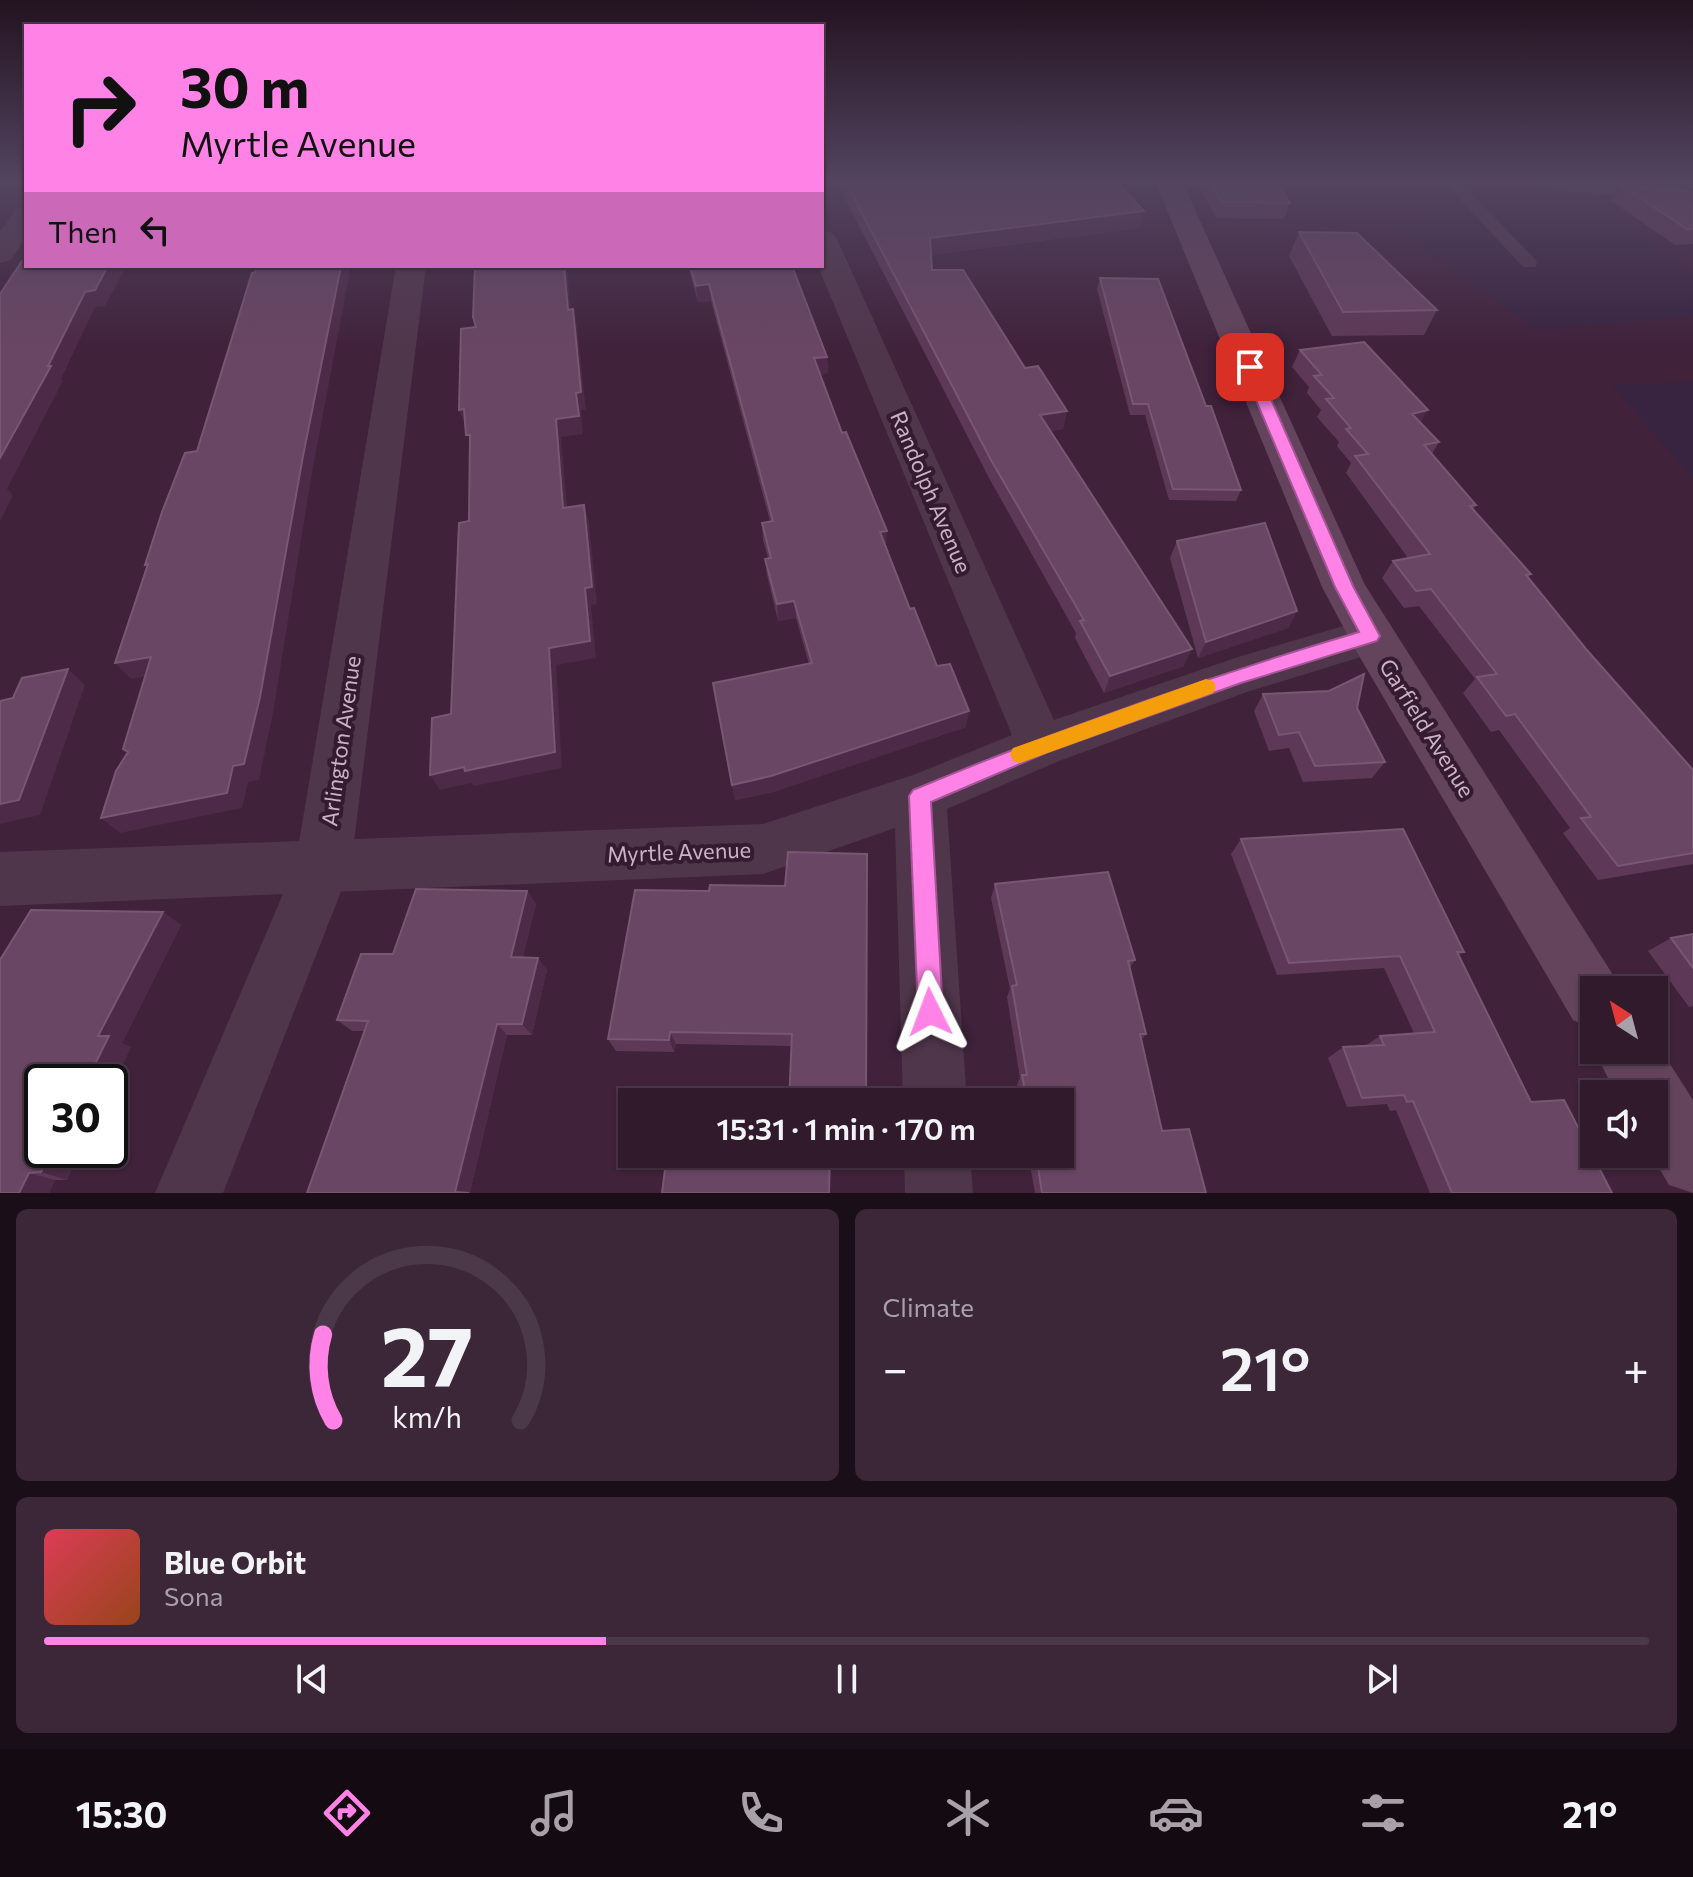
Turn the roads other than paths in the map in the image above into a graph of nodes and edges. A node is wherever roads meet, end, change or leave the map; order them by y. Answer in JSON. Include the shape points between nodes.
{"nodes":[{"id":1,"x":12,"y":237,"type":"edge"},
{"id":2,"x":1192,"y":237,"type":"edge"},
{"id":3,"x":1504,"y":237,"type":"edge"},
{"id":4,"x":824,"y":244,"type":"edge"},
{"id":5,"x":0,"y":254,"type":"edge"},
{"id":6,"x":1529,"y":263,"type":"dead end"},
{"id":7,"x":411,"y":268,"type":"edge"},
{"id":8,"x":1371,"y":636,"type":"junction"},
{"id":9,"x":1041,"y":746,"type":"junction"},
{"id":10,"x":920,"y":796,"type":"junction"},
{"id":11,"x":323,"y":866,"type":"junction"},
{"id":12,"x":0,"y":879,"type":"edge"},
{"id":13,"x":1580,"y":976,"type":"edge"},
{"id":14,"x":934,"y":1088,"type":"edge"},
{"id":15,"x":1668,"y":1120,"type":"edge"},
{"id":16,"x":1693,"y":1161,"type":"edge"},
{"id":17,"x":938,"y":1168,"type":"edge"},
{"id":18,"x":189,"y":1193,"type":"edge"},
{"id":19,"x":939,"y":1193,"type":"edge"}],
"edges":[{"from":1,"to":5,"type":"street"},
{"from":2,"to":8,"type":"main road","name":"Garfield Avenue","via":[[1344,587]]},
{"from":3,"to":6,"type":"lane"},
{"from":4,"to":9,"type":"street","name":"Randolph Avenue"},
{"from":7,"to":11,"type":"street","name":"Arlington Avenue"},
{"from":8,"to":9,"type":"street","name":"Myrtle Avenue","via":[[1238,676]]},
{"from":8,"to":13,"type":"main road","name":"Garfield Avenue"},
{"from":9,"to":10,"type":"street","name":"Myrtle Avenue"},
{"from":10,"to":11,"type":"street","name":"Myrtle Avenue","via":[[763,849]]},
{"from":10,"to":14,"type":"street"},
{"from":11,"to":12,"type":"street","name":"Myrtle Avenue"},
{"from":11,"to":18,"type":"street","name":"Arlington Avenue"},
{"from":15,"to":16,"type":"main road"},
{"from":17,"to":19,"type":"street"}]}
